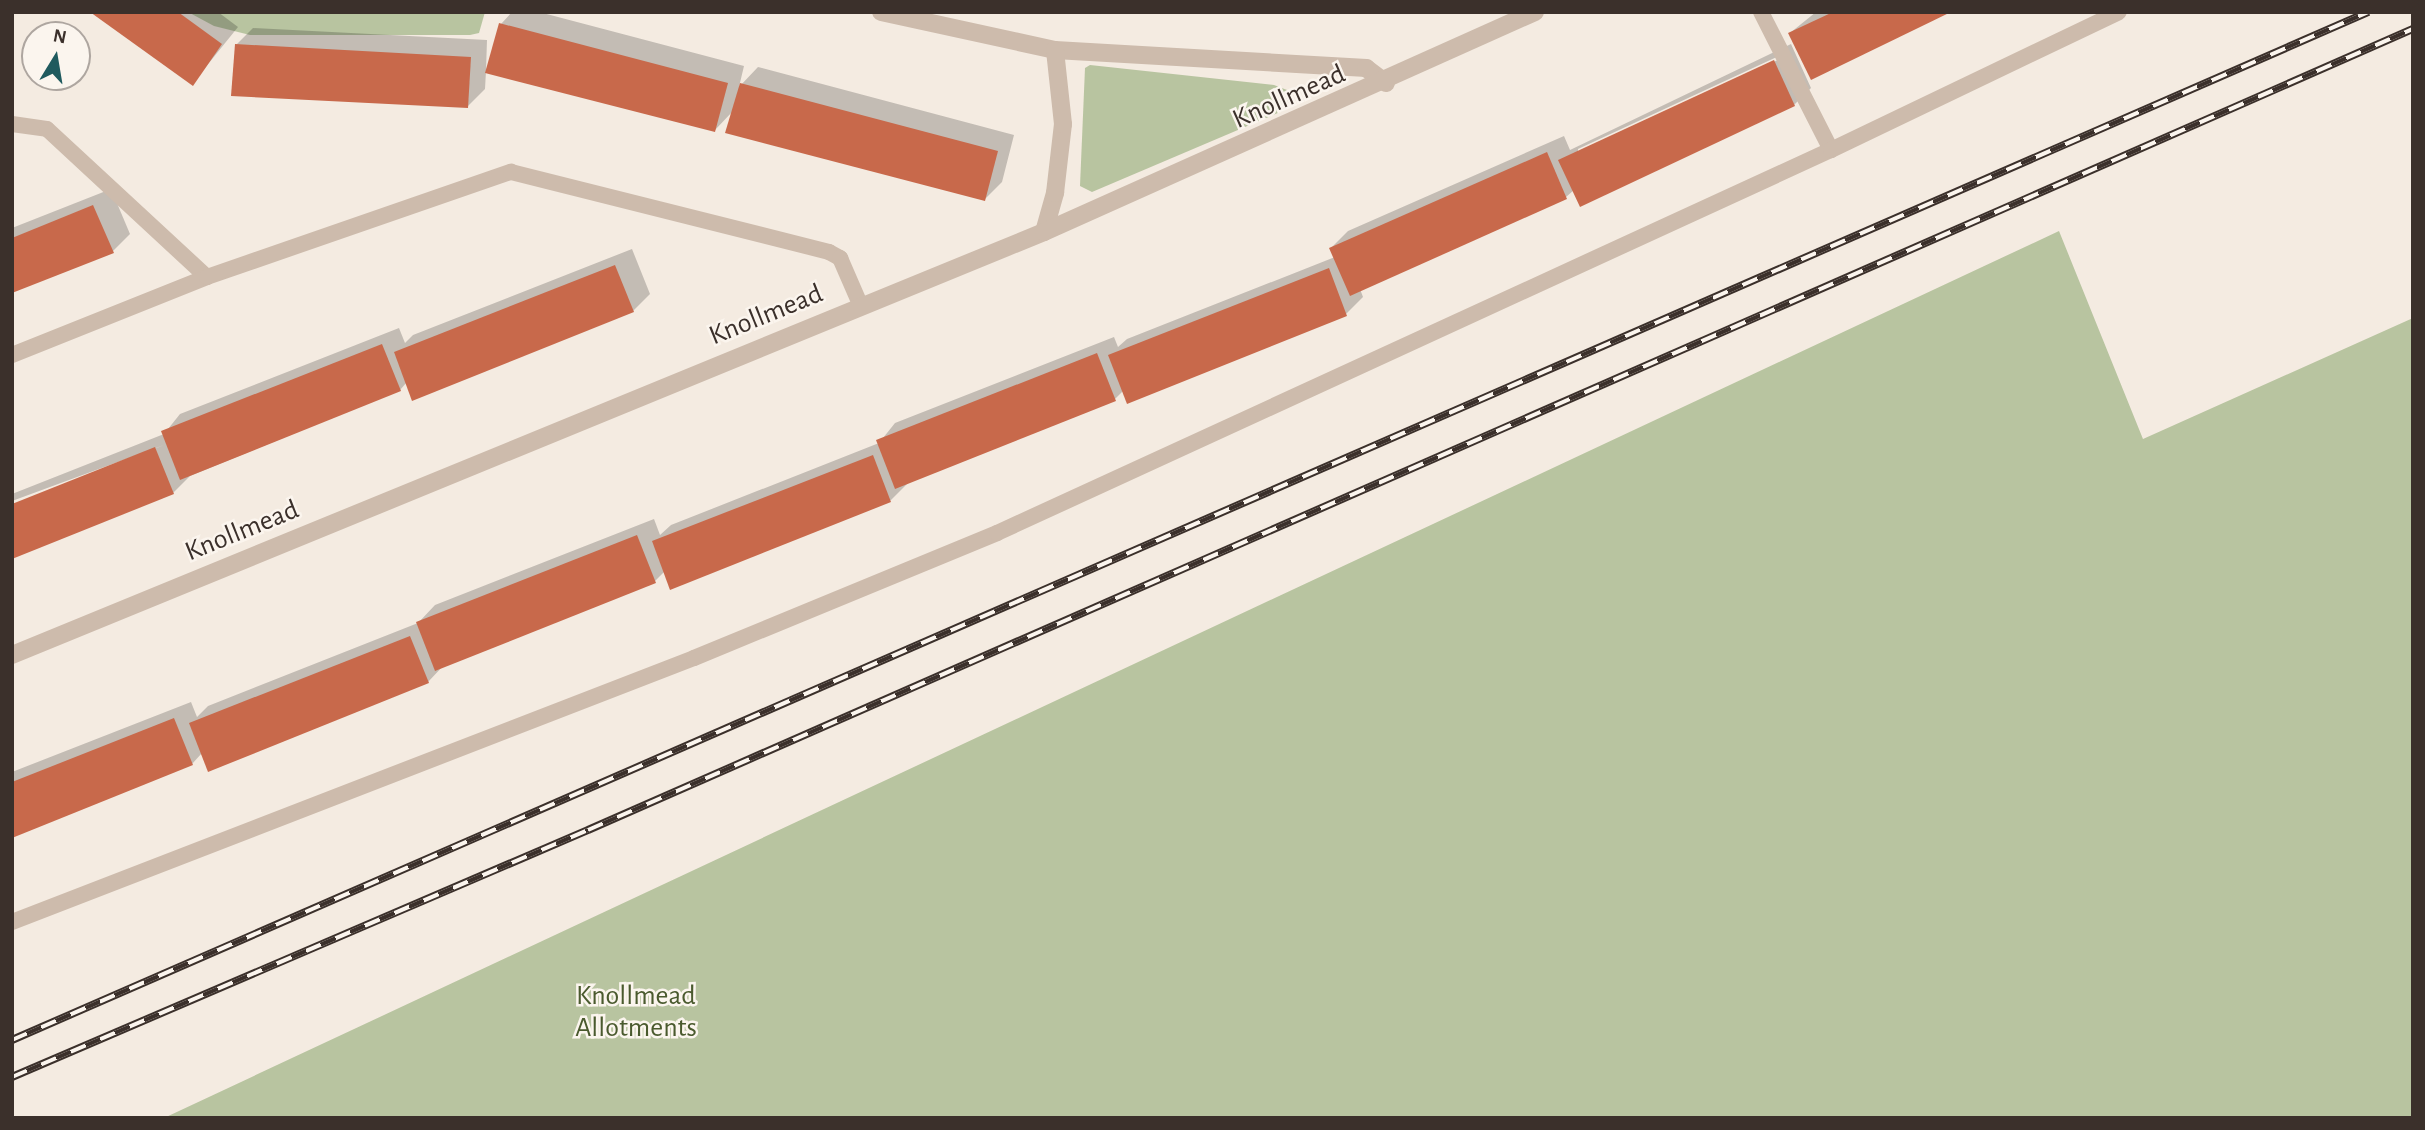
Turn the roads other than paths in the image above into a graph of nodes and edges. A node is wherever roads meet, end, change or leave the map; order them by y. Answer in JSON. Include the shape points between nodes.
{"nodes":[{"id":1,"x":881,"y":12,"type":"edge"},
{"id":2,"x":1535,"y":12,"type":"edge"},
{"id":3,"x":1761,"y":12,"type":"edge"},
{"id":4,"x":2119,"y":12,"type":"edge"},
{"id":5,"x":1055,"y":50,"type":"junction"},
{"id":6,"x":1386,"y":83,"type":"junction"},
{"id":7,"x":12,"y":124,"type":"edge"},
{"id":8,"x":1831,"y":150,"type":"junction"},
{"id":9,"x":1044,"y":232,"type":"junction"},
{"id":10,"x":207,"y":277,"type":"junction"},
{"id":11,"x":860,"y":304,"type":"junction"},
{"id":12,"x":12,"y":355,"type":"edge"},
{"id":13,"x":12,"y":655,"type":"edge"},
{"id":14,"x":12,"y":922,"type":"edge"}],
"edges":[{"from":1,"to":5,"type":"street"},
{"from":2,"to":6,"type":"street","name":"Knollmead"},
{"from":3,"to":8,"type":"lane"},
{"from":4,"to":8,"type":"lane"},
{"from":5,"to":6,"type":"street","via":[[1366,68]]},
{"from":5,"to":9,"type":"street","via":[[1063,124],[1055,193]]},
{"from":6,"to":9,"type":"street","name":"Knollmead"},
{"from":7,"to":10,"type":"lane","via":[[47,129]]},
{"from":8,"to":14,"type":"lane","via":[[997,533],[694,657]]},
{"from":9,"to":11,"type":"street","name":"Knollmead"},
{"from":10,"to":11,"type":"lane","via":[[511,172],[829,252],[840,258]]},
{"from":10,"to":12,"type":"lane"},
{"from":11,"to":13,"type":"street","name":"Knollmead"}]}
